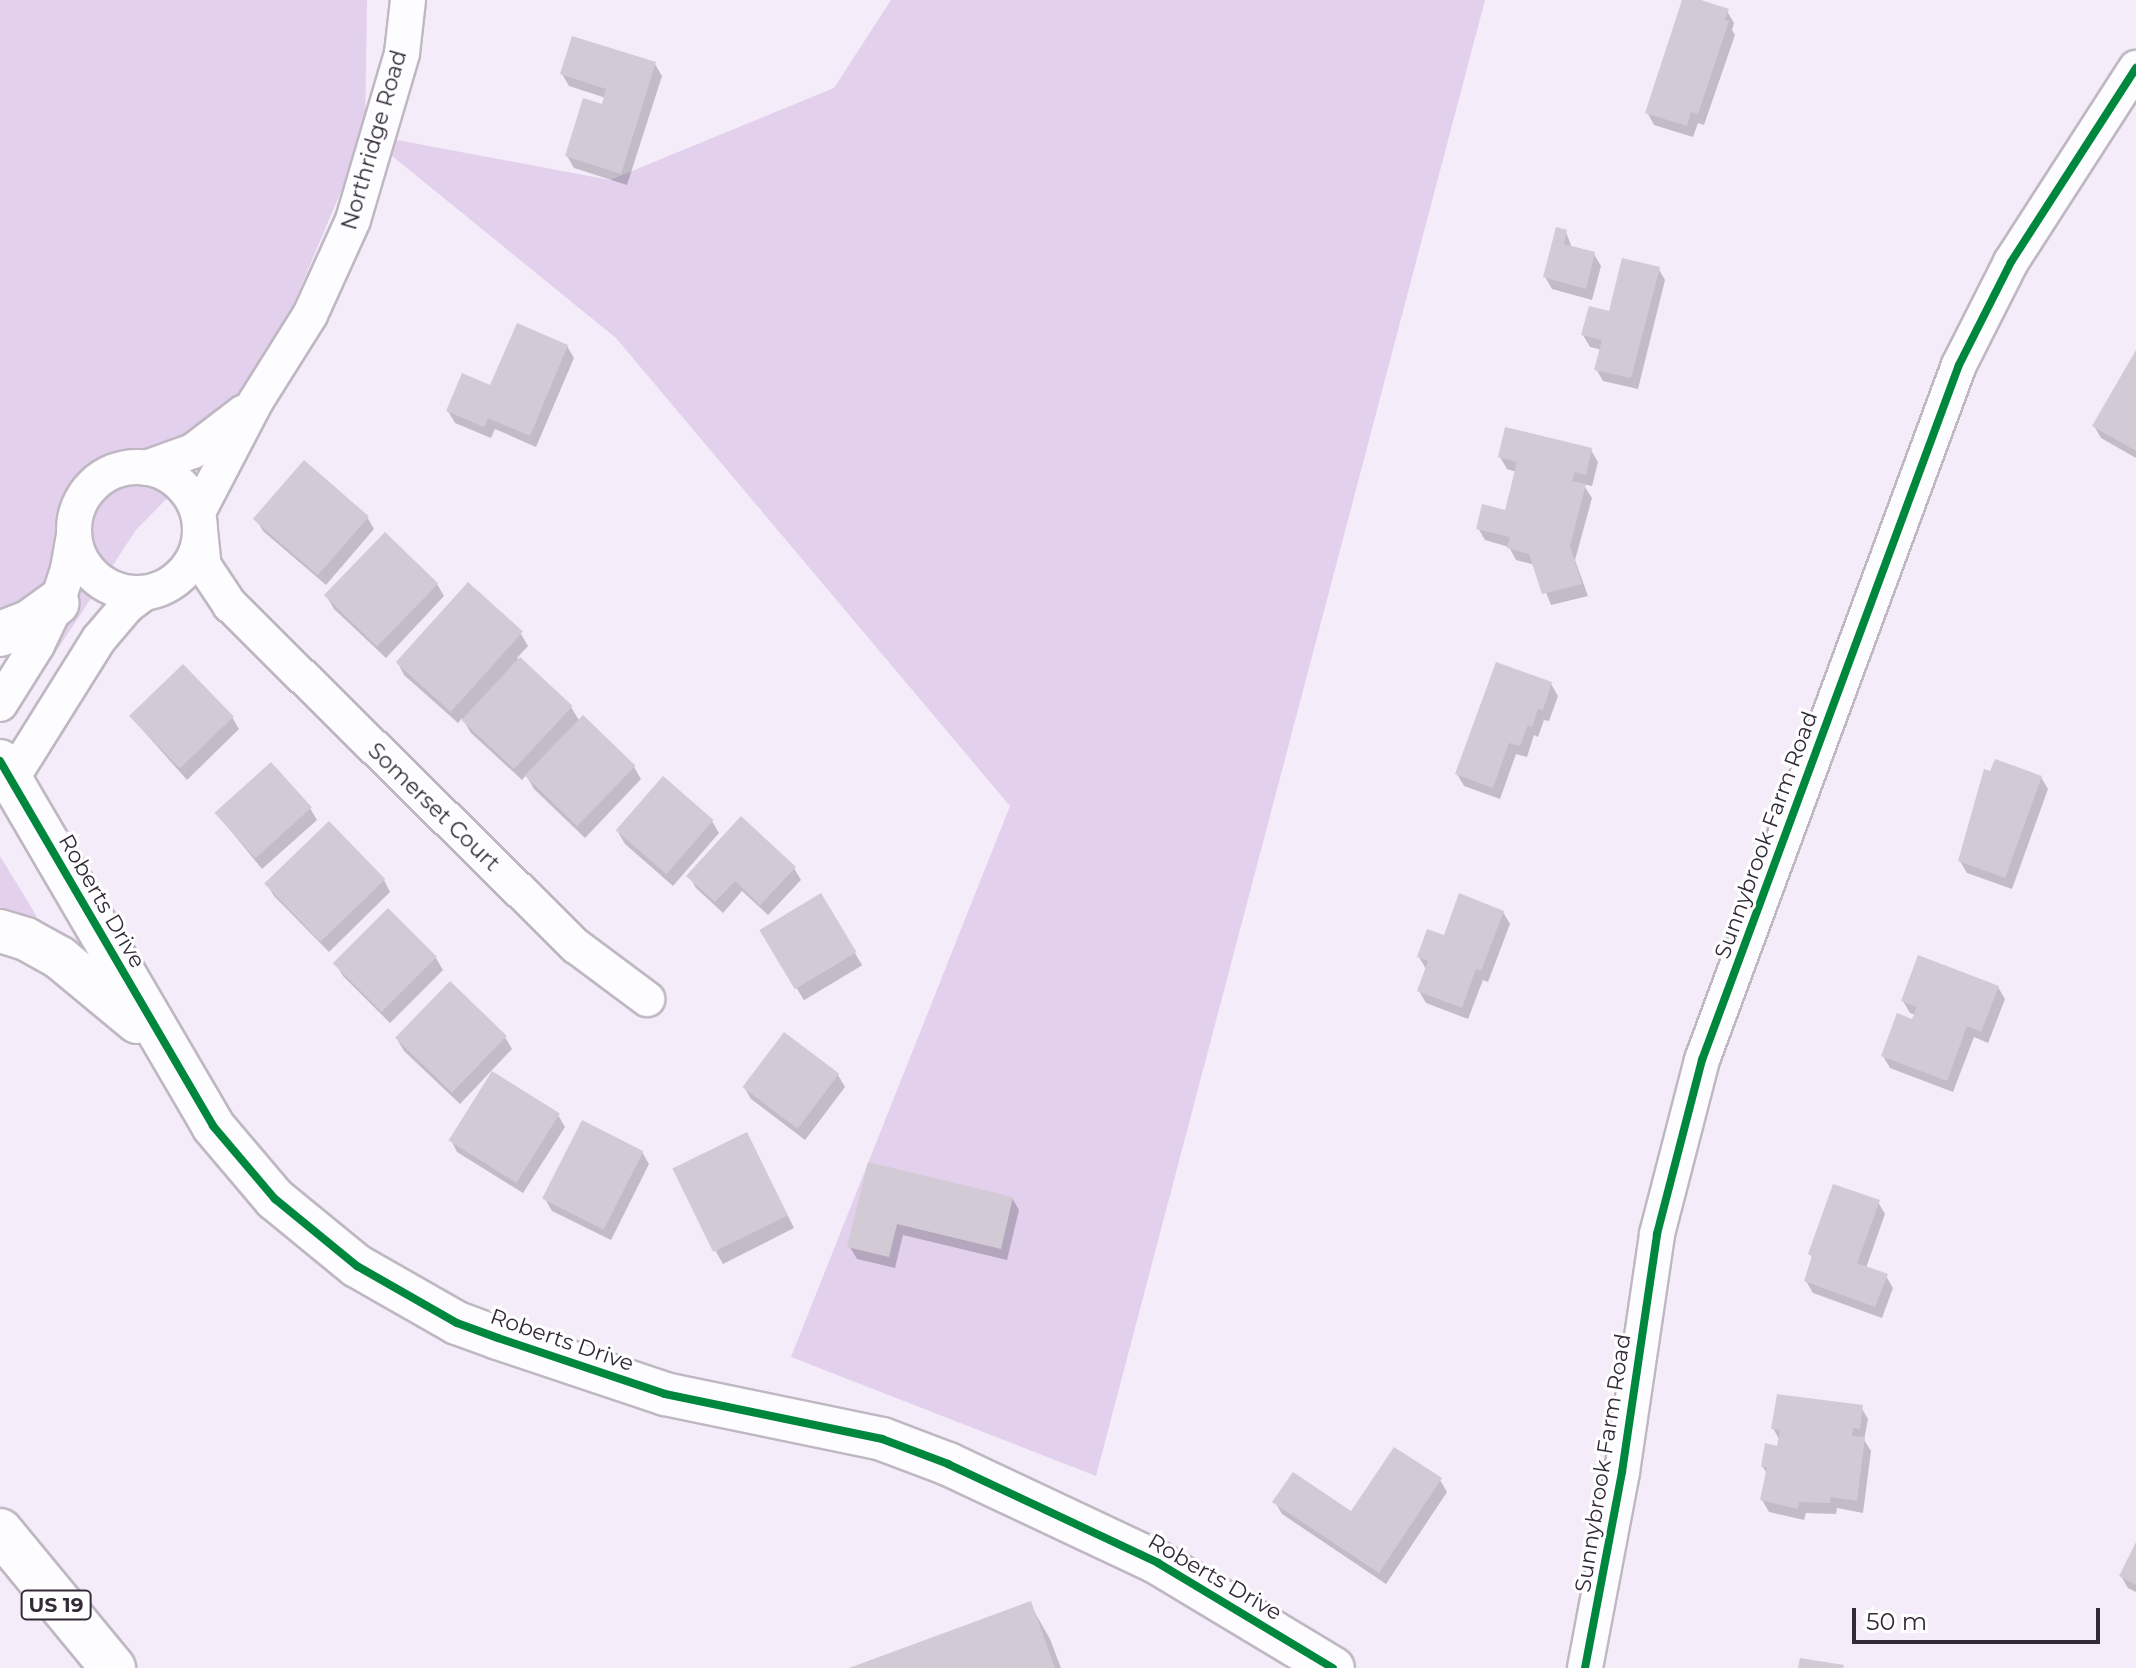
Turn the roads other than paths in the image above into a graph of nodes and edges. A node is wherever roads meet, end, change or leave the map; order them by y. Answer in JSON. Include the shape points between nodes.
{"nodes":[{"id":1,"x":408,"y":0,"type":"edge"},
{"id":2,"x":2136,"y":68,"type":"edge"},
{"id":3,"x":256,"y":401,"type":"junction"},
{"id":4,"x":146,"y":468,"type":"junction"},
{"id":5,"x":199,"y":521,"type":"junction"},
{"id":6,"x":74,"y":529,"type":"junction"},
{"id":7,"x":153,"y":590,"type":"junction"},
{"id":8,"x":57,"y":603,"type":"junction"},
{"id":9,"x":230,"y":605,"type":"junction"},
{"id":10,"x":0,"y":634,"type":"edge"},
{"id":11,"x":0,"y":704,"type":"edge"},
{"id":12,"x":4,"y":778,"type":"edge"},
{"id":13,"x":0,"y":931,"type":"edge"},
{"id":14,"x":647,"y":999,"type":"dead end"},
{"id":15,"x":164,"y":1045,"type":"junction"},
{"id":16,"x":0,"y":1531,"type":"edge"},
{"id":17,"x":0,"y":1542,"type":"edge"},
{"id":18,"x":113,"y":1668,"type":"edge"},
{"id":19,"x":1333,"y":1668,"type":"edge"},
{"id":20,"x":1585,"y":1668,"type":"edge"}],
"edges":[{"from":1,"to":3,"type":"street","name":"Northridge Road","via":[[402,53],[353,220],[310,315]]},
{"from":2,"to":20,"type":"street","name":"Sunnybrook Farm Road","via":[[2011,262],[1959,365],[1702,1060],[1657,1234],[1622,1472]]},
{"from":3,"to":4,"type":"street","name":"Northridge Road","via":[[212,439]]},
{"from":3,"to":5,"type":"street","name":"Northridge Road"},
{"from":4,"to":5,"type":"street","via":[[177,482]]},
{"from":4,"to":6,"type":"street","name":"Northridge Road","via":[[119,470],[97,483],[80,503]]},
{"from":5,"to":7,"type":"street","name":"Northridge Road","via":[[197,549],[189,565]]},
{"from":5,"to":9,"type":"street","name":"Somerset Court","via":[[204,566]]},
{"from":6,"to":7,"type":"street","via":[[79,555],[94,577],[118,590]]},
{"from":6,"to":8,"type":"street","name":"Northridge Road"},
{"from":7,"to":9,"type":"street","name":"Somerset Court","via":[[217,598]]},
{"from":7,"to":12,"type":"street","name":"Northridge Road","via":[[127,606],[99,639]]},
{"from":8,"to":10,"type":"highway","via":[[29,623]]},
{"from":8,"to":11,"type":"street","name":"Northridge Road"},
{"from":9,"to":14,"type":"street","name":"Somerset Court","via":[[576,946]]},
{"from":12,"to":15,"type":"street","name":"Roberts Drive"},
{"from":13,"to":15,"type":"street","via":[[60,958]]},
{"from":15,"to":19,"type":"street","name":"Roberts Drive","via":[[213,1126],[275,1199],[357,1266],[457,1323],[665,1394],[882,1439],[948,1464],[1158,1563]]},
{"from":16,"to":18,"type":"highway"},
{"from":17,"to":18,"type":"highway","number":"US 19"}]}
